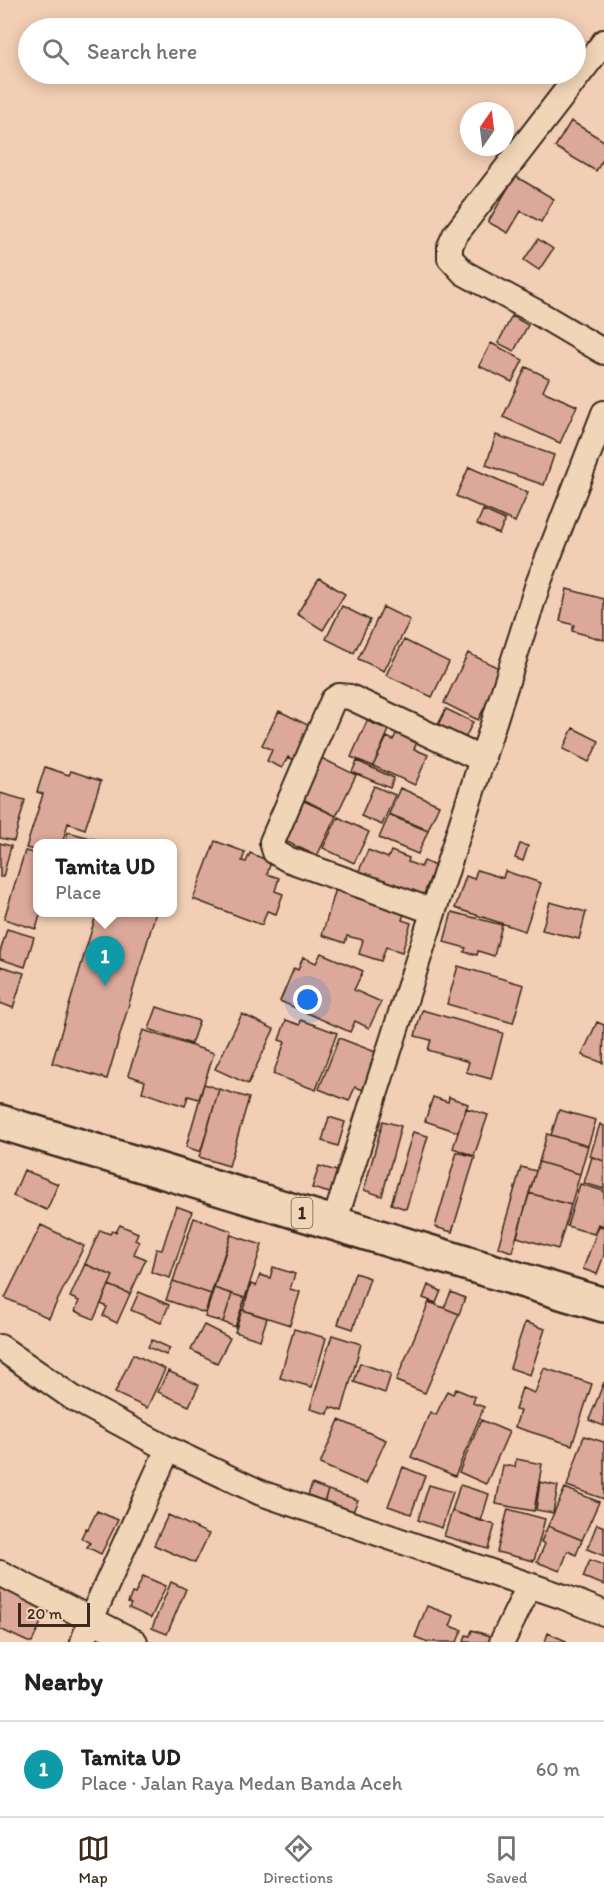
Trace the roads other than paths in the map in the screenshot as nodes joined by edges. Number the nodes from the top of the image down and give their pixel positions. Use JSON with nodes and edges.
{"nodes":[{"id":1,"x":604,"y":42,"type":"edge"},
{"id":2,"x":586,"y":65,"type":"edge"},
{"id":3,"x":571,"y":84,"type":"edge"},
{"id":4,"x":604,"y":352,"type":"edge"},
{"id":5,"x":604,"y":413,"type":"edge"},
{"id":6,"x":483,"y":760,"type":"junction"},
{"id":7,"x":432,"y":911,"type":"junction"},
{"id":8,"x":0,"y":1122,"type":"edge"},
{"id":9,"x":334,"y":1223,"type":"junction"},
{"id":10,"x":604,"y":1305,"type":"edge"},
{"id":11,"x":0,"y":1347,"type":"edge"},
{"id":12,"x":168,"y":1449,"type":"junction"},
{"id":13,"x":0,"y":1573,"type":"edge"},
{"id":14,"x":530,"y":1586,"type":"junction"},
{"id":15,"x":604,"y":1613,"type":"edge"},
{"id":16,"x":91,"y":1619,"type":"junction"},
{"id":17,"x":83,"y":1642,"type":"edge"},
{"id":18,"x":135,"y":1642,"type":"edge"},
{"id":19,"x":502,"y":1642,"type":"edge"}],
"edges":[{"from":1,"to":2,"type":"street"},
{"from":3,"to":4,"type":"street"},
{"from":5,"to":6,"type":"street"},
{"from":6,"to":7,"type":"street"},
{"from":6,"to":7,"type":"street"},
{"from":7,"to":9,"type":"street"},
{"from":8,"to":9,"type":"highway","number":"1"},
{"from":9,"to":10,"type":"highway","number":"1"},
{"from":11,"to":12,"type":"street"},
{"from":12,"to":14,"type":"street"},
{"from":12,"to":16,"type":"street"},
{"from":13,"to":16,"type":"street"},
{"from":14,"to":15,"type":"street"},
{"from":14,"to":19,"type":"street"},
{"from":16,"to":17,"type":"street"},
{"from":16,"to":18,"type":"street"}]}
